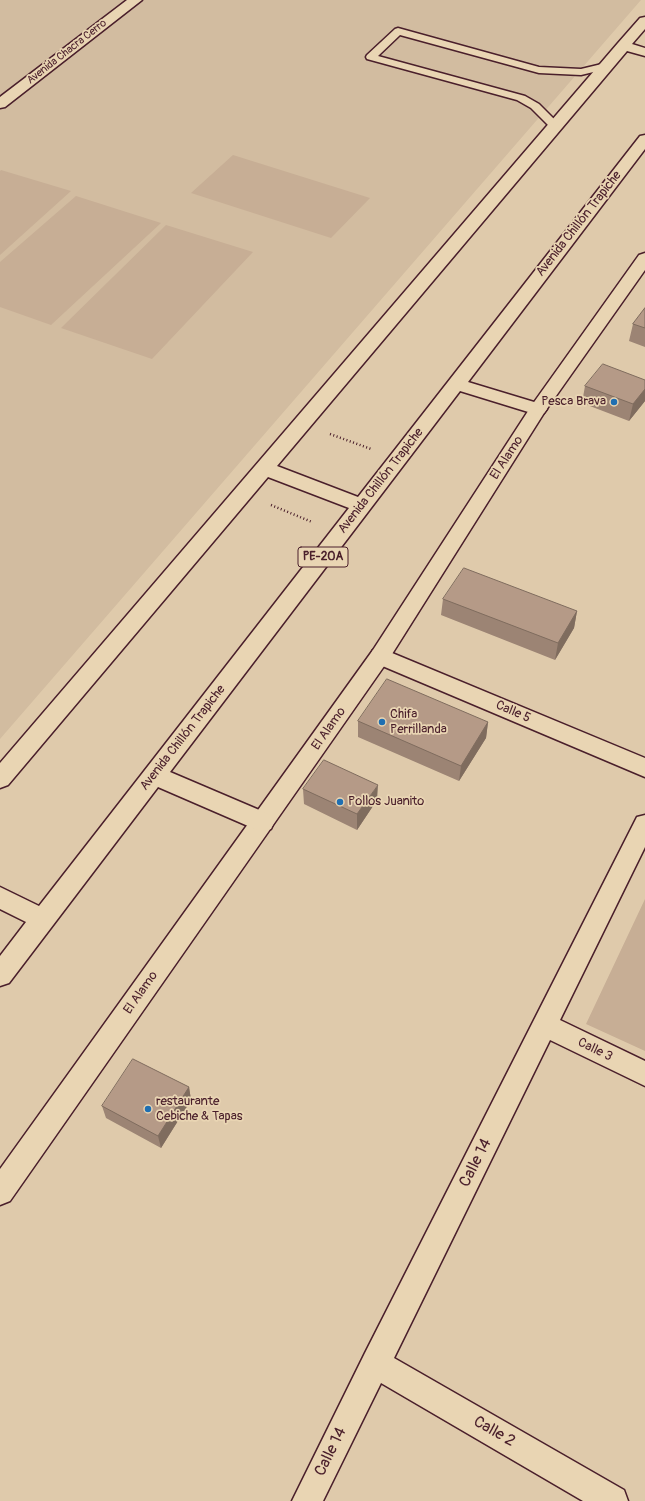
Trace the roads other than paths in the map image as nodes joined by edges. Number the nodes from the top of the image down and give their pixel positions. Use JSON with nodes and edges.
{"nodes":[{"id":1,"x":135,"y":0,"type":"edge"},
{"id":2,"x":645,"y":21,"type":"edge"},
{"id":3,"x":623,"y":46,"type":"junction"},
{"id":4,"x":645,"y":52,"type":"edge"},
{"id":5,"x":606,"y":66,"type":"junction"},
{"id":6,"x":1,"y":101,"type":"edge"},
{"id":7,"x":555,"y":126,"type":"junction"},
{"id":8,"x":645,"y":139,"type":"edge"},
{"id":9,"x":645,"y":258,"type":"edge"},
{"id":10,"x":456,"y":384,"type":"junction"},
{"id":11,"x":538,"y":409,"type":"junction"},
{"id":12,"x":264,"y":468,"type":"junction"},
{"id":13,"x":362,"y":506,"type":"junction"},
{"id":14,"x":380,"y":656,"type":"junction"},
{"id":15,"x":645,"y":768,"type":"edge"},
{"id":16,"x":154,"y":775,"type":"junction"},
{"id":17,"x":0,"y":779,"type":"edge"},
{"id":18,"x":263,"y":822,"type":"junction"},
{"id":19,"x":645,"y":824,"type":"edge"},
{"id":20,"x":0,"y":897,"type":"edge"},
{"id":21,"x":43,"y":919,"type":"junction"},
{"id":22,"x":0,"y":975,"type":"edge"},
{"id":23,"x":545,"y":1025,"type":"junction"},
{"id":24,"x":645,"y":1074,"type":"edge"},
{"id":25,"x":0,"y":1192,"type":"edge"},
{"id":26,"x":375,"y":1363,"type":"junction"},
{"id":27,"x":307,"y":1501,"type":"edge"},
{"id":28,"x":613,"y":1501,"type":"edge"}],
"edges":[{"from":1,"to":6,"type":"main road","name":"Avenida Chacra Cerro"},
{"from":2,"to":3,"type":"main road"},
{"from":3,"to":4,"type":"main road"},
{"from":3,"to":5,"type":"main road"},
{"from":5,"to":7,"type":"main road"},
{"from":5,"to":7,"type":"lane"},
{"from":7,"to":12,"type":"main road"},
{"from":8,"to":10,"type":"main road","name":"Avenida Chillón Trapiche","number":"PE-20A"},
{"from":9,"to":11,"type":"main road","name":"El Alamo"},
{"from":10,"to":11,"type":"main road"},
{"from":10,"to":13,"type":"main road","name":"Avenida Chillón Trapiche","number":"PE-20A"},
{"from":11,"to":14,"type":"main road","name":"El Alamo"},
{"from":12,"to":13,"type":"main road"},
{"from":12,"to":17,"type":"main road"},
{"from":13,"to":16,"type":"main road","name":"Avenida Chillón Trapiche","number":"PE-20A"},
{"from":14,"to":15,"type":"main road","name":"Calle 5"},
{"from":14,"to":18,"type":"main road","name":"El Alamo"},
{"from":16,"to":18,"type":"main road"},
{"from":16,"to":21,"type":"main road","name":"Avenida Chillón Trapiche","number":"PE-20A"},
{"from":18,"to":25,"type":"main road","name":"El Alamo"},
{"from":19,"to":23,"type":"main road","name":"Calle 14"},
{"from":20,"to":21,"type":"main road"},
{"from":21,"to":22,"type":"main road","name":"Avenida Chillón Trapiche","number":"PE-20A"},
{"from":23,"to":24,"type":"main road","name":"Calle 3"},
{"from":23,"to":26,"type":"main road","name":"Calle 14"},
{"from":26,"to":27,"type":"main road","name":"Calle 14"},
{"from":26,"to":28,"type":"main road","name":"Calle 2"}]}
